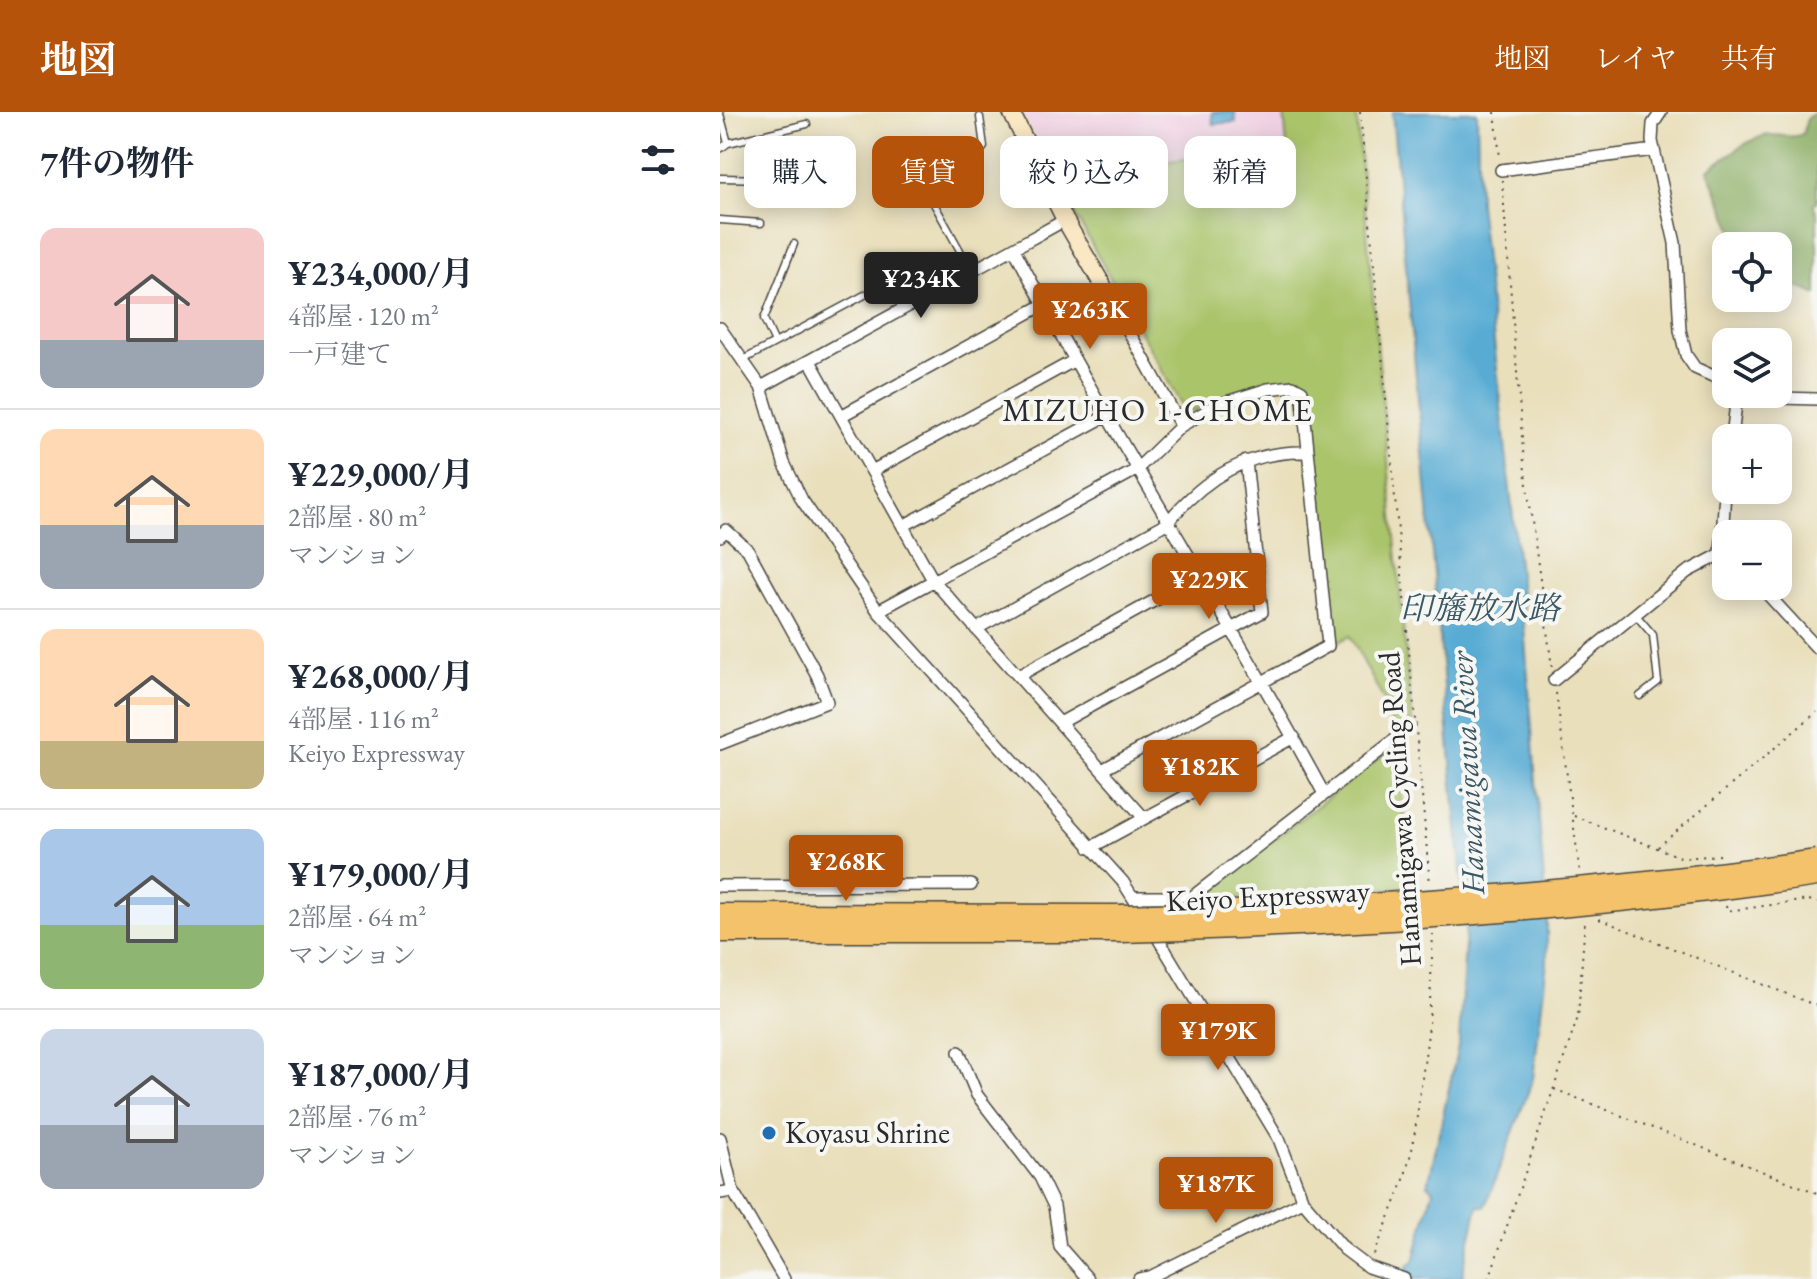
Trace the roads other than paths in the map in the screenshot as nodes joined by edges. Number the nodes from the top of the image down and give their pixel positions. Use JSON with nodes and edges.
{"nodes":[{"id":1,"x":1011,"y":112,"type":"edge"},
{"id":2,"x":1661,"y":112,"type":"edge"},
{"id":3,"x":720,"y":114,"type":"edge"},
{"id":4,"x":980,"y":117,"type":"dead end"},
{"id":5,"x":807,"y":124,"type":"dead end"},
{"id":6,"x":983,"y":136,"type":"edge"},
{"id":7,"x":728,"y":143,"type":"junction"},
{"id":8,"x":720,"y":149,"type":"edge"},
{"id":9,"x":1654,"y":150,"type":"junction"},
{"id":10,"x":1501,"y":170,"type":"road end"},
{"id":11,"x":720,"y":178,"type":"edge"},
{"id":12,"x":744,"y":178,"type":"edge"},
{"id":13,"x":936,"y":208,"type":"edge"},
{"id":14,"x":720,"y":220,"type":"edge"},
{"id":15,"x":1065,"y":220,"type":"junction"},
{"id":16,"x":761,"y":223,"type":"dead end"},
{"id":17,"x":794,"y":244,"type":"dead end"},
{"id":18,"x":1014,"y":249,"type":"junction"},
{"id":19,"x":915,"y":268,"type":"dead end"},
{"id":20,"x":972,"y":272,"type":"junction"},
{"id":21,"x":1043,"y":305,"type":"junction"},
{"id":22,"x":1117,"y":310,"type":"joint"},
{"id":23,"x":720,"y":328,"type":"edge"},
{"id":24,"x":775,"y":343,"type":"junction"},
{"id":25,"x":743,"y":360,"type":"junction"},
{"id":26,"x":1075,"y":360,"type":"junction"},
{"id":27,"x":810,"y":361,"type":"junction"},
{"id":28,"x":1712,"y":376,"type":"edge"},
{"id":29,"x":761,"y":387,"type":"junction"},
{"id":30,"x":1792,"y":398,"type":"edge"},
{"id":31,"x":1817,"y":399,"type":"edge"},
{"id":32,"x":841,"y":416,"type":"junction"},
{"id":33,"x":1106,"y":416,"type":"junction"},
{"id":34,"x":1181,"y":426,"type":"junction"},
{"id":35,"x":1308,"y":452,"type":"junction"},
{"id":36,"x":1246,"y":461,"type":"junction"},
{"id":37,"x":1136,"y":470,"type":"junction"},
{"id":38,"x":872,"y":471,"type":"junction"},
{"id":39,"x":1167,"y":523,"type":"junction"},
{"id":40,"x":903,"y":526,"type":"junction"},
{"id":41,"x":720,"y":536,"type":"edge"},
{"id":42,"x":1712,"y":561,"type":"edge"},
{"id":43,"x":1199,"y":576,"type":"junction"},
{"id":44,"x":933,"y":580,"type":"junction"},
{"id":45,"x":1773,"y":600,"type":"edge"},
{"id":46,"x":878,"y":611,"type":"junction"},
{"id":47,"x":1635,"y":614,"type":"junction"},
{"id":48,"x":976,"y":629,"type":"junction"},
{"id":49,"x":1232,"y":629,"type":"junction"},
{"id":50,"x":1817,"y":648,"type":"edge"},
{"id":51,"x":1018,"y":676,"type":"junction"},
{"id":52,"x":1554,"y":680,"type":"road end"},
{"id":53,"x":1263,"y":683,"type":"junction"},
{"id":54,"x":1640,"y":696,"type":"dead end"},
{"id":55,"x":1060,"y":723,"type":"junction"},
{"id":56,"x":1294,"y":737,"type":"junction"},
{"id":57,"x":1393,"y":741,"type":"road end"},
{"id":58,"x":720,"y":744,"type":"edge"},
{"id":59,"x":1102,"y":770,"type":"junction"},
{"id":60,"x":1324,"y":794,"type":"junction"},
{"id":61,"x":1144,"y":818,"type":"junction"},
{"id":62,"x":1090,"y":848,"type":"junction"},
{"id":63,"x":1817,"y":849,"type":"edge"},
{"id":64,"x":1817,"y":860,"type":"edge"},
{"id":65,"x":1817,"y":876,"type":"edge"},
{"id":66,"x":971,"y":885,"type":"dead end"},
{"id":67,"x":720,"y":886,"type":"edge"},
{"id":68,"x":1817,"y":886,"type":"edge"},
{"id":69,"x":1622,"y":891,"type":"junction"},
{"id":70,"x":1134,"y":897,"type":"junction"},
{"id":71,"x":720,"y":914,"type":"edge"},
{"id":72,"x":1121,"y":923,"type":"junction"},
{"id":73,"x":720,"y":932,"type":"edge"},
{"id":74,"x":959,"y":1052,"type":"dead end"},
{"id":75,"x":720,"y":1138,"type":"edge"},
{"id":76,"x":733,"y":1191,"type":"junction"},
{"id":77,"x":720,"y":1193,"type":"edge"},
{"id":78,"x":1303,"y":1201,"type":"junction"},
{"id":79,"x":1400,"y":1278,"type":"edge"},
{"id":80,"x":784,"y":1279,"type":"edge"},
{"id":81,"x":1088,"y":1279,"type":"edge"},
{"id":82,"x":1139,"y":1279,"type":"edge"}],
"edges":[{"from":1,"to":15,"type":"street"},
{"from":2,"to":9,"type":"street"},
{"from":3,"to":7,"type":"lane"},
{"from":4,"to":6,"type":"lane"},
{"from":5,"to":7,"type":"lane"},
{"from":7,"to":8,"type":"lane"},
{"from":9,"to":10,"type":"street"},
{"from":9,"to":28,"type":"street"},
{"from":11,"to":12,"type":"lane"},
{"from":13,"to":20,"type":"lane"},
{"from":14,"to":16,"type":"lane"},
{"from":15,"to":18,"type":"street"},
{"from":15,"to":22,"type":"street"},
{"from":17,"to":24,"type":"lane"},
{"from":18,"to":20,"type":"street"},
{"from":18,"to":21,"type":"street"},
{"from":19,"to":24,"type":"lane"},
{"from":20,"to":27,"type":"street"},
{"from":21,"to":26,"type":"street"},
{"from":21,"to":32,"type":"street"},
{"from":22,"to":34,"type":"street"},
{"from":23,"to":25,"type":"street"},
{"from":24,"to":25,"type":"lane"},
{"from":25,"to":29,"type":"street"},
{"from":26,"to":33,"type":"street"},
{"from":26,"to":38,"type":"street"},
{"from":27,"to":29,"type":"street"},
{"from":27,"to":32,"type":"street"},
{"from":29,"to":46,"type":"street"},
{"from":30,"to":31,"type":"street"},
{"from":32,"to":38,"type":"street"},
{"from":33,"to":37,"type":"street"},
{"from":33,"to":40,"type":"street"},
{"from":34,"to":35,"type":"street"},
{"from":34,"to":37,"type":"street"},
{"from":35,"to":36,"type":"street"},
{"from":35,"to":53,"type":"street"},
{"from":36,"to":39,"type":"street"},
{"from":36,"to":49,"type":"street"},
{"from":37,"to":39,"type":"street"},
{"from":37,"to":44,"type":"street"},
{"from":38,"to":40,"type":"street"},
{"from":39,"to":43,"type":"street"},
{"from":39,"to":48,"type":"street"},
{"from":40,"to":44,"type":"street"},
{"from":41,"to":58,"type":"street"},
{"from":42,"to":47,"type":"street"},
{"from":43,"to":49,"type":"street"},
{"from":43,"to":51,"type":"street"},
{"from":44,"to":46,"type":"street"},
{"from":44,"to":48,"type":"street"},
{"from":45,"to":50,"type":"street"},
{"from":46,"to":62,"type":"street"},
{"from":47,"to":52,"type":"street"},
{"from":47,"to":54,"type":"lane"},
{"from":48,"to":51,"type":"street"},
{"from":49,"to":53,"type":"street"},
{"from":49,"to":55,"type":"street"},
{"from":51,"to":55,"type":"street"},
{"from":53,"to":56,"type":"street"},
{"from":53,"to":59,"type":"street"},
{"from":55,"to":59,"type":"street"},
{"from":56,"to":60,"type":"street"},
{"from":56,"to":61,"type":"street"},
{"from":57,"to":60,"type":"street"},
{"from":59,"to":61,"type":"street"},
{"from":60,"to":70,"type":"street"},
{"from":61,"to":62,"type":"street"},
{"from":62,"to":70,"type":"street"},
{"from":63,"to":69,"type":"highway","bridge":true},
{"from":64,"to":69,"type":"highway","name":"Keiyo Expressway","bridge":true},
{"from":65,"to":69,"type":"highway","name":"Keiyo Expressway","bridge":true},
{"from":66,"to":67,"type":"street"},
{"from":68,"to":69,"type":"highway","bridge":true},
{"from":69,"to":72,"type":"highway","name":"Keiyo Expressway","bridge":true},
{"from":70,"to":78,"type":"street"},
{"from":71,"to":72,"type":"highway","name":"Keiyo Expressway"},
{"from":72,"to":73,"type":"highway","name":"Keiyo Expressway"},
{"from":74,"to":81,"type":"street"},
{"from":75,"to":76,"type":"street"},
{"from":76,"to":77,"type":"street"},
{"from":76,"to":80,"type":"street"},
{"from":78,"to":79,"type":"street"},
{"from":78,"to":82,"type":"street"}]}
